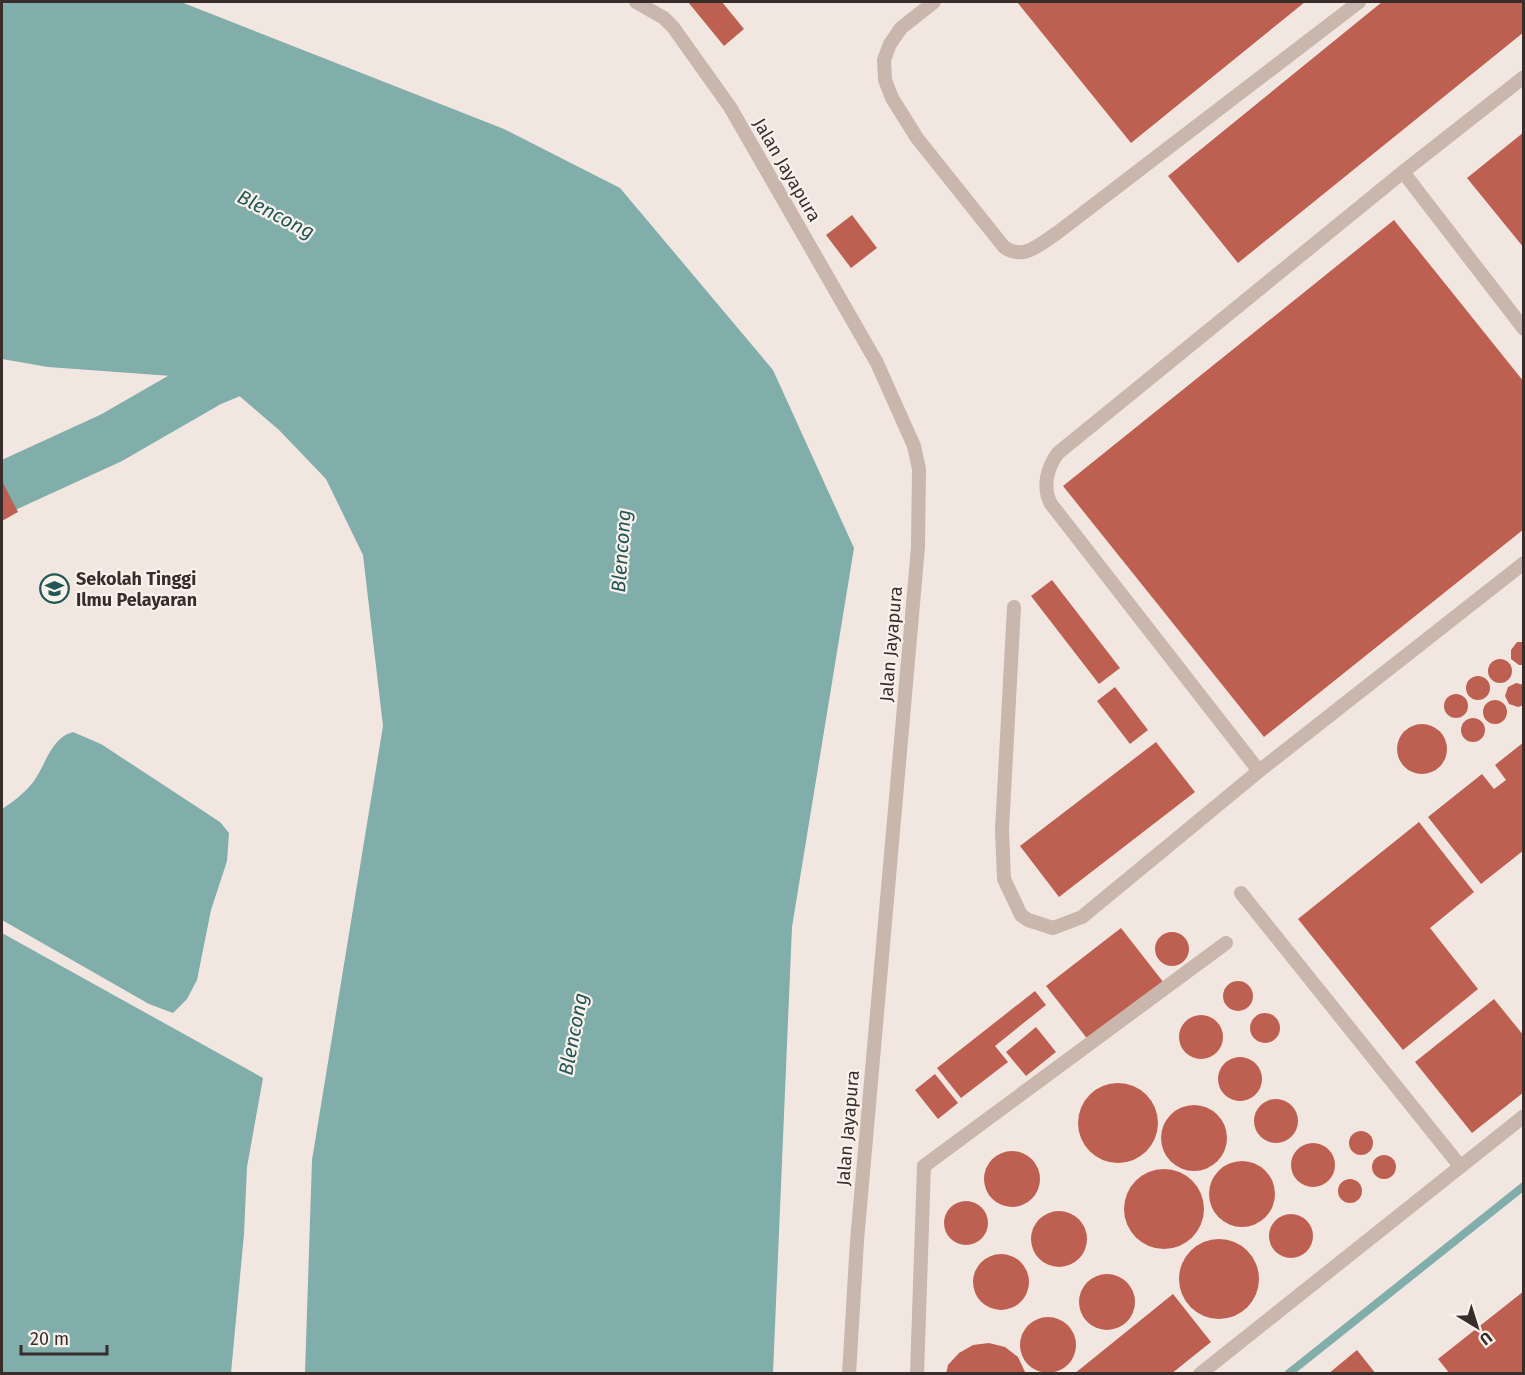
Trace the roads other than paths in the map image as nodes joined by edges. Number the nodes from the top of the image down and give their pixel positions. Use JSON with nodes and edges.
{"nodes":[{"id":1,"x":934,"y":2,"type":"edge"},
{"id":2,"x":1359,"y":2,"type":"edge"},
{"id":3,"x":644,"y":3,"type":"edge"},
{"id":4,"x":1524,"y":77,"type":"edge"},
{"id":5,"x":1403,"y":172,"type":"junction"},
{"id":6,"x":1524,"y":328,"type":"edge"},
{"id":7,"x":1524,"y":563,"type":"edge"},
{"id":8,"x":1014,"y":607,"type":"dead end"},
{"id":9,"x":1259,"y":771,"type":"junction"},
{"id":10,"x":1241,"y":893,"type":"dead end"},
{"id":11,"x":1226,"y":943,"type":"dead end"},
{"id":12,"x":1524,"y":1116,"type":"edge"},
{"id":13,"x":1460,"y":1166,"type":"junction"},
{"id":14,"x":849,"y":1374,"type":"edge"},
{"id":15,"x":917,"y":1374,"type":"edge"},
{"id":16,"x":1200,"y":1374,"type":"edge"}],
"edges":[{"from":1,"to":2,"type":"lane"},
{"from":3,"to":14,"type":"lane","name":"Jalan Jayapura"},
{"from":4,"to":5,"type":"lane"},
{"from":5,"to":6,"type":"lane"},
{"from":5,"to":9,"type":"lane"},
{"from":7,"to":9,"type":"lane"},
{"from":8,"to":9,"type":"lane"},
{"from":10,"to":13,"type":"lane"},
{"from":11,"to":15,"type":"lane"},
{"from":12,"to":13,"type":"lane"},
{"from":13,"to":16,"type":"lane"}]}
